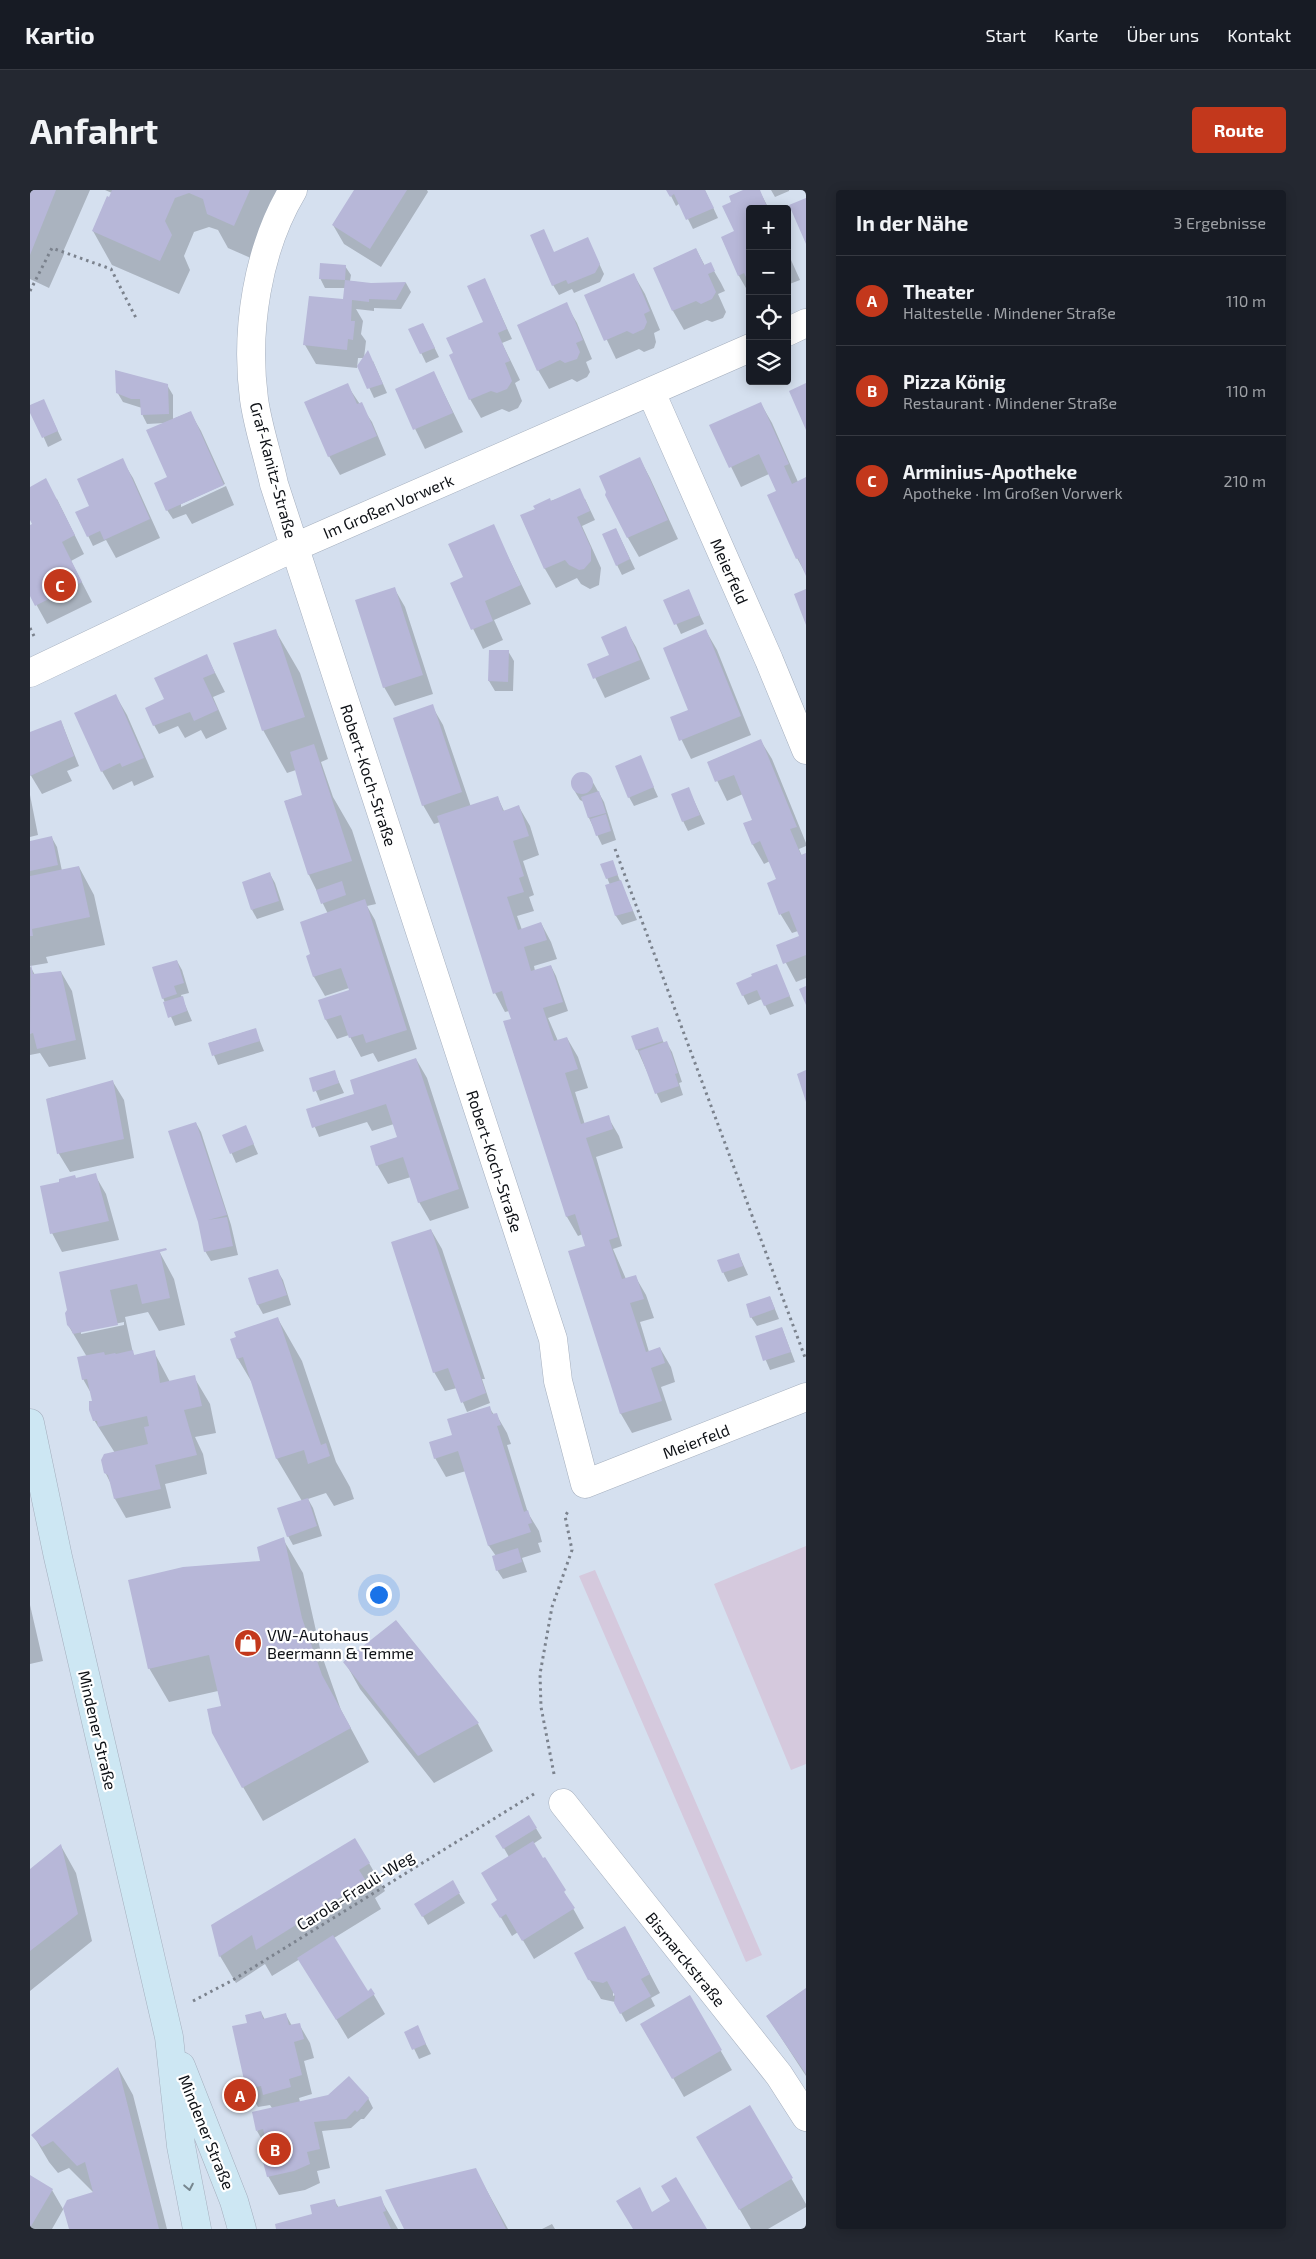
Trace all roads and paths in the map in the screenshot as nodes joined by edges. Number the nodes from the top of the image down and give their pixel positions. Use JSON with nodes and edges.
{"nodes":[{"id":1,"x":293,"y":190,"type":"edge"},
{"id":2,"x":30,"y":291,"type":"edge"},
{"id":3,"x":136,"y":318,"type":"dead end"},
{"id":4,"x":806,"y":323,"type":"edge"},
{"id":5,"x":791,"y":330,"type":"edge"},
{"id":6,"x":746,"y":350,"type":"edge"},
{"id":7,"x":651,"y":392,"type":"junction"},
{"id":8,"x":295,"y":547,"type":"junction"},
{"id":9,"x":30,"y":673,"type":"edge"},
{"id":10,"x":806,"y":750,"type":"edge"},
{"id":11,"x":615,"y":849,"type":"dead end"},
{"id":12,"x":806,"y":1360,"type":"edge"},
{"id":13,"x":806,"y":1397,"type":"edge"},
{"id":14,"x":30,"y":1423,"type":"edge"},
{"id":15,"x":585,"y":1484,"type":"junction"},
{"id":16,"x":538,"y":1791,"type":"dead end"},
{"id":17,"x":559,"y":1792,"type":"joint"},
{"id":18,"x":166,"y":2026,"type":"junction"},
{"id":19,"x":806,"y":2118,"type":"edge"},
{"id":20,"x":197,"y":2229,"type":"edge"},
{"id":21,"x":242,"y":2229,"type":"edge"}],
"edges":[{"from":1,"to":8,"type":"street","name":"Graf-Kanitz-Straße"},
{"from":2,"to":3,"type":"path"},
{"from":4,"to":5,"type":"street"},
{"from":6,"to":7,"type":"street","name":"Im Großen Vorwerk"},
{"from":7,"to":8,"type":"street","name":"Im Großen Vorwerk"},
{"from":7,"to":10,"type":"street","name":"Meierfeld"},
{"from":8,"to":9,"type":"street","name":"Im Großen Vorwerk"},
{"from":8,"to":15,"type":"street","name":"Robert-Koch-Straße"},
{"from":11,"to":12,"type":"path"},
{"from":13,"to":15,"type":"street","name":"Meierfeld"},
{"from":14,"to":18,"type":"street","name":"Mindener Straße"},
{"from":15,"to":17,"type":"path"},
{"from":16,"to":18,"type":"path","name":"Carola-Frauli-Weg"},
{"from":17,"to":19,"type":"street","name":"Bismarckstraße"},
{"from":18,"to":20,"type":"street","name":"Mindener Straße","one_way":true},
{"from":18,"to":21,"type":"street","name":"Mindener Straße"}]}
